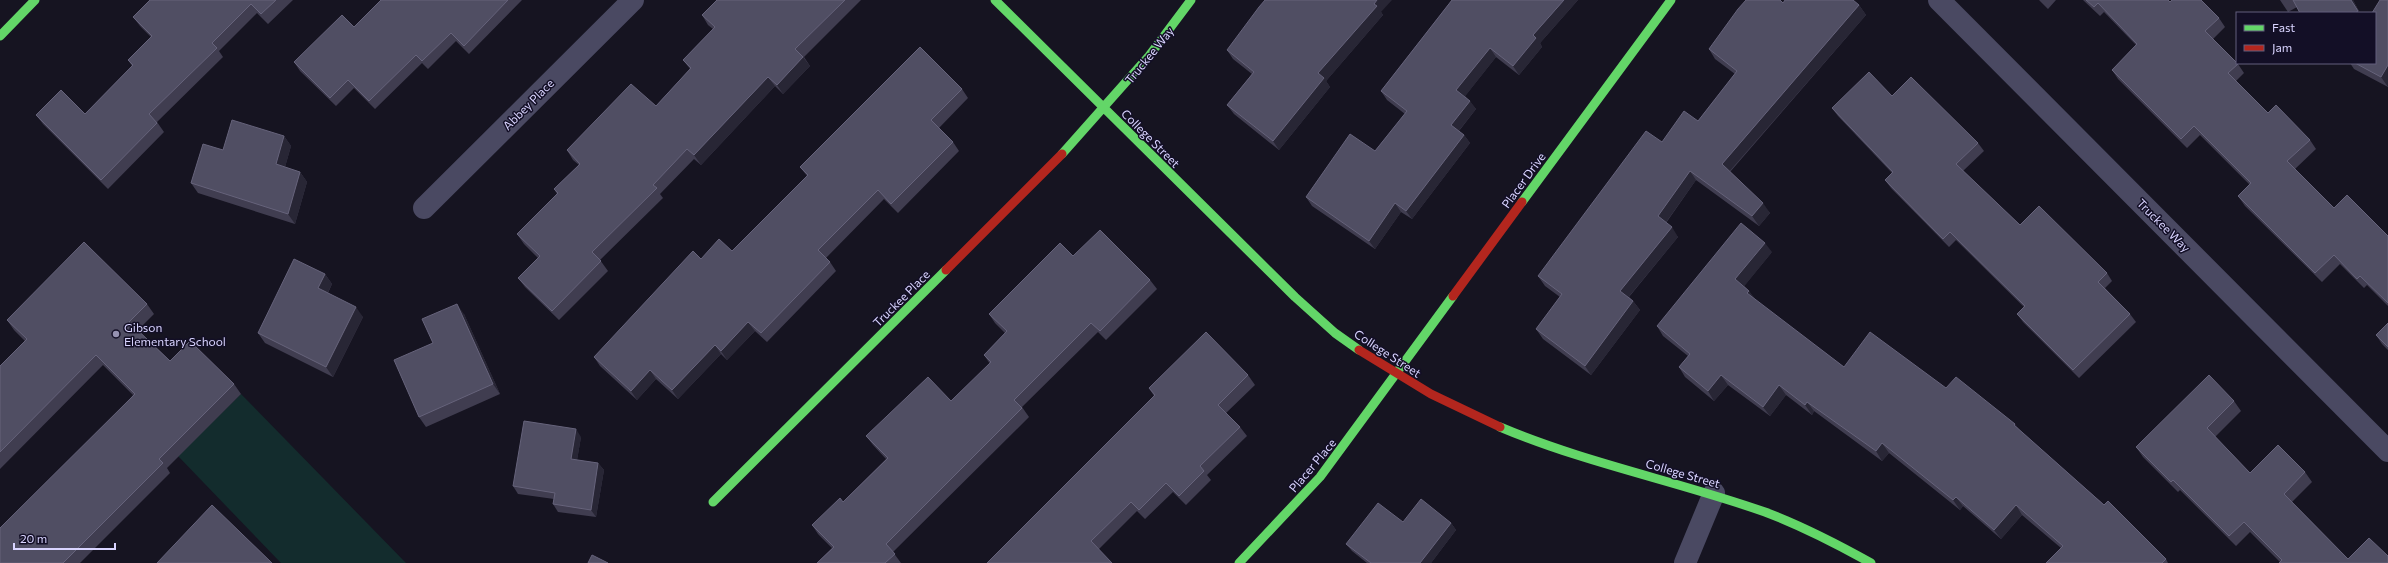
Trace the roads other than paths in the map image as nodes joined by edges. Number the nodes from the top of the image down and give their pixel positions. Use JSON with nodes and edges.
{"nodes":[{"id":1,"x":35,"y":0,"type":"edge"},
{"id":2,"x":633,"y":0,"type":"edge"},
{"id":3,"x":995,"y":0,"type":"edge"},
{"id":4,"x":1191,"y":0,"type":"edge"},
{"id":5,"x":1671,"y":0,"type":"edge"},
{"id":6,"x":1939,"y":0,"type":"edge"},
{"id":7,"x":0,"y":36,"type":"edge"},
{"id":8,"x":1104,"y":108,"type":"junction"},
{"id":9,"x":424,"y":208,"type":"dead end"},
{"id":10,"x":1395,"y":374,"type":"junction"},
{"id":11,"x":2388,"y":451,"type":"edge"},
{"id":12,"x":1714,"y":494,"type":"junction"},
{"id":13,"x":714,"y":502,"type":"dead end"},
{"id":14,"x":1239,"y":563,"type":"edge"},
{"id":15,"x":1684,"y":563,"type":"edge"},
{"id":16,"x":1871,"y":563,"type":"edge"}],
"edges":[{"from":1,"to":7,"type":"street"},
{"from":2,"to":9,"type":"street","name":"Abbey Place"},
{"from":3,"to":8,"type":"street","name":"College Street"},
{"from":4,"to":8,"type":"street","name":"Truckee Way"},
{"from":5,"to":10,"type":"street","name":"Placer Drive"},
{"from":6,"to":11,"type":"street","name":"Truckee Way"},
{"from":8,"to":10,"type":"street","name":"College Street"},
{"from":8,"to":13,"type":"street","name":"Truckee Place"},
{"from":10,"to":12,"type":"street","name":"College Street"},
{"from":10,"to":14,"type":"street","name":"Placer Place"},
{"from":12,"to":15,"type":"street"},
{"from":12,"to":16,"type":"street","name":"College Street"}]}
